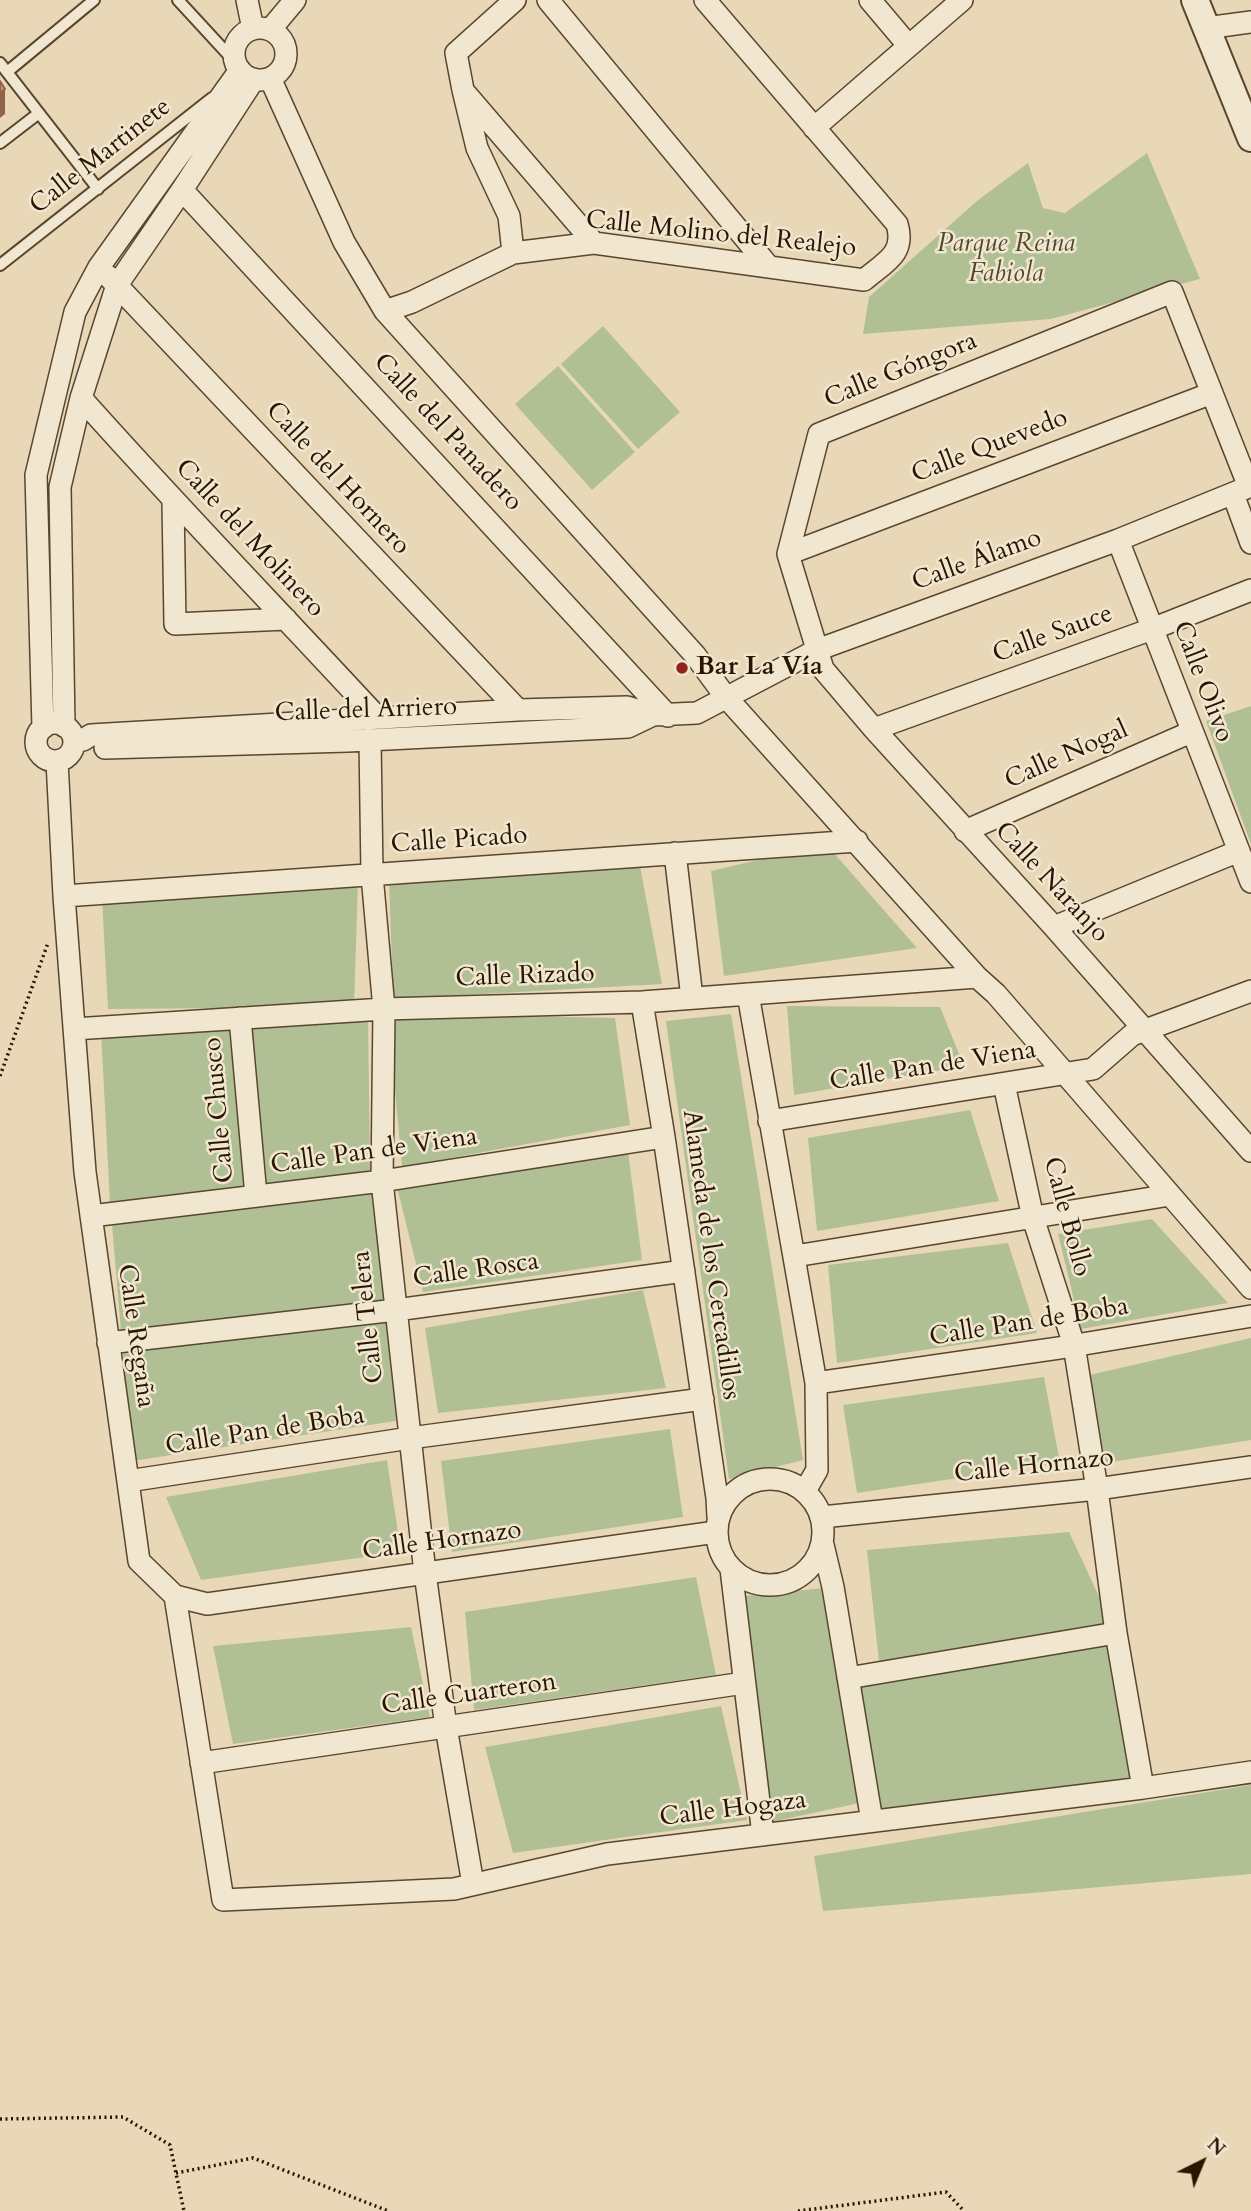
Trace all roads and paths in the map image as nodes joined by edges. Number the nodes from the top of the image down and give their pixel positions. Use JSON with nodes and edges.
{"nodes":[{"id":1,"x":94,"y":0,"type":"edge"},
{"id":2,"x":178,"y":0,"type":"edge"},
{"id":3,"x":247,"y":0,"type":"edge"},
{"id":4,"x":295,"y":0,"type":"edge"},
{"id":5,"x":515,"y":0,"type":"edge"},
{"id":6,"x":548,"y":0,"type":"edge"},
{"id":7,"x":705,"y":0,"type":"edge"},
{"id":8,"x":870,"y":0,"type":"edge"},
{"id":9,"x":962,"y":0,"type":"edge"},
{"id":10,"x":1195,"y":0,"type":"edge"},
{"id":11,"x":1251,"y":22,"type":"edge"},
{"id":12,"x":1206,"y":28,"type":"junction"},
{"id":13,"x":262,"y":30,"type":"junction"},
{"id":14,"x":908,"y":45,"type":"junction"},
{"id":15,"x":0,"y":63,"type":"edge"},
{"id":16,"x":8,"y":72,"type":"junction"},
{"id":17,"x":246,"y":75,"type":"junction"},
{"id":18,"x":463,"y":90,"type":"junction"},
{"id":19,"x":39,"y":113,"type":"junction"},
{"id":20,"x":814,"y":128,"type":"junction"},
{"id":21,"x":1251,"y":138,"type":"edge"},
{"id":22,"x":0,"y":143,"type":"edge"},
{"id":23,"x":98,"y":189,"type":"junction"},
{"id":24,"x":182,"y":190,"type":"junction"},
{"id":25,"x":594,"y":243,"type":"junction"},
{"id":26,"x":513,"y":253,"type":"junction"},
{"id":27,"x":0,"y":265,"type":"edge"},
{"id":28,"x":99,"y":267,"type":"junction"},
{"id":29,"x":769,"y":267,"type":"junction"},
{"id":30,"x":117,"y":285,"type":"junction"},
{"id":31,"x":385,"y":312,"type":"junction"},
{"id":32,"x":1212,"y":393,"type":"junction"},
{"id":33,"x":81,"y":398,"type":"junction"},
{"id":34,"x":1244,"y":489,"type":"edge"},
{"id":35,"x":173,"y":502,"type":"junction"},
{"id":36,"x":1118,"y":540,"type":"junction"},
{"id":37,"x":1251,"y":543,"type":"edge"},
{"id":38,"x":788,"y":554,"type":"junction"},
{"id":39,"x":1251,"y":590,"type":"edge"},
{"id":40,"x":286,"y":619,"type":"junction"},
{"id":41,"x":1152,"y":629,"type":"junction"},
{"id":42,"x":817,"y":650,"type":"junction"},
{"id":43,"x":725,"y":696,"type":"junction"},
{"id":44,"x":518,"y":710,"type":"junction"},
{"id":45,"x":661,"y":715,"type":"junction"},
{"id":46,"x":378,"y":718,"type":"junction"},
{"id":47,"x":874,"y":729,"type":"junction"},
{"id":48,"x":1191,"y":732,"type":"junction"},
{"id":49,"x":66,"y":734,"type":"junction"},
{"id":50,"x":370,"y":739,"type":"junction"},
{"id":51,"x":57,"y":761,"type":"junction"},
{"id":52,"x":965,"y":831,"type":"junction"},
{"id":53,"x":857,"y":841,"type":"junction"},
{"id":54,"x":1239,"y":851,"type":"junction"},
{"id":55,"x":676,"y":853,"type":"junction"},
{"id":56,"x":372,"y":875,"type":"junction"},
{"id":57,"x":1251,"y":882,"type":"edge"},
{"id":58,"x":64,"y":896,"type":"junction"},
{"id":59,"x":1054,"y":927,"type":"junction"},
{"id":60,"x":51,"y":935,"type":"dead end"},
{"id":61,"x":977,"y":977,"type":"junction"},
{"id":62,"x":1251,"y":991,"type":"edge"},
{"id":63,"x":748,"y":994,"type":"junction"},
{"id":64,"x":692,"y":998,"type":"junction"},
{"id":65,"x":642,"y":1002,"type":"junction"},
{"id":66,"x":384,"y":1009,"type":"junction"},
{"id":67,"x":240,"y":1018,"type":"junction"},
{"id":68,"x":74,"y":1029,"type":"junction"},
{"id":69,"x":1146,"y":1031,"type":"junction"},
{"id":70,"x":1064,"y":1074,"type":"junction"},
{"id":71,"x":0,"y":1076,"type":"edge"},
{"id":72,"x":1004,"y":1084,"type":"junction"},
{"id":73,"x":769,"y":1121,"type":"junction"},
{"id":74,"x":664,"y":1138,"type":"junction"},
{"id":75,"x":1251,"y":1151,"type":"edge"},
{"id":76,"x":382,"y":1181,"type":"junction"},
{"id":77,"x":1170,"y":1195,"type":"junction"},
{"id":78,"x":256,"y":1196,"type":"junction"},
{"id":79,"x":90,"y":1216,"type":"junction"},
{"id":80,"x":1033,"y":1218,"type":"junction"},
{"id":81,"x":795,"y":1256,"type":"junction"},
{"id":82,"x":684,"y":1271,"type":"junction"},
{"id":83,"x":1251,"y":1288,"type":"edge"},
{"id":84,"x":396,"y":1310,"type":"junction"},
{"id":85,"x":1251,"y":1316,"type":"edge"},
{"id":86,"x":108,"y":1343,"type":"junction"},
{"id":87,"x":1074,"y":1345,"type":"junction"},
{"id":88,"x":816,"y":1383,"type":"junction"},
{"id":89,"x":703,"y":1399,"type":"junction"},
{"id":90,"x":410,"y":1438,"type":"junction"},
{"id":91,"x":1251,"y":1467,"type":"edge"},
{"id":92,"x":128,"y":1481,"type":"junction"},
{"id":93,"x":1097,"y":1489,"type":"junction"},
{"id":94,"x":805,"y":1491,"type":"junction"},
{"id":95,"x":822,"y":1517,"type":"junction"},
{"id":96,"x":717,"y":1524,"type":"junction"},
{"id":97,"x":823,"y":1545,"type":"junction"},
{"id":98,"x":731,"y":1569,"type":"junction"},
{"id":99,"x":425,"y":1573,"type":"junction"},
{"id":100,"x":175,"y":1596,"type":"junction"},
{"id":101,"x":1116,"y":1633,"type":"junction"},
{"id":102,"x":848,"y":1678,"type":"junction"},
{"id":103,"x":744,"y":1684,"type":"junction"},
{"id":104,"x":446,"y":1727,"type":"junction"},
{"id":105,"x":201,"y":1763,"type":"junction"},
{"id":106,"x":1251,"y":1772,"type":"edge"},
{"id":107,"x":1143,"y":1788,"type":"junction"},
{"id":108,"x":872,"y":1821,"type":"junction"},
{"id":109,"x":763,"y":1835,"type":"junction"},
{"id":110,"x":473,"y":1884,"type":"junction"},
{"id":111,"x":0,"y":2119,"type":"edge"},
{"id":112,"x":176,"y":2174,"type":"junction"},
{"id":113,"x":184,"y":2211,"type":"edge"},
{"id":114,"x":388,"y":2211,"type":"edge"},
{"id":115,"x":798,"y":2211,"type":"edge"},
{"id":116,"x":964,"y":2211,"type":"edge"}],
"edges":[{"from":1,"to":16,"type":"lane"},
{"from":2,"to":17,"type":"lane"},
{"from":3,"to":13,"type":"street"},
{"from":4,"to":13,"type":"street"},
{"from":5,"to":18,"type":"street"},
{"from":6,"to":29,"type":"street"},
{"from":7,"to":20,"type":"street"},
{"from":8,"to":14,"type":"street"},
{"from":9,"to":14,"type":"street"},
{"from":10,"to":12,"type":"street"},
{"from":11,"to":12,"type":"street"},
{"from":12,"to":21,"type":"street"},
{"from":13,"to":17,"type":"street"},
{"from":13,"to":17,"type":"street"},
{"from":14,"to":20,"type":"street"},
{"from":15,"to":16,"type":"lane"},
{"from":16,"to":19,"type":"lane"},
{"from":17,"to":23,"type":"lane","name":"Calle Martinete"},
{"from":17,"to":24,"type":"street"},
{"from":17,"to":28,"type":"street"},
{"from":17,"to":31,"type":"street"},
{"from":18,"to":25,"type":"street"},
{"from":18,"to":26,"type":"street"},
{"from":19,"to":22,"type":"lane"},
{"from":19,"to":23,"type":"lane"},
{"from":20,"to":29,"type":"street","name":"Calle Molino del Realejo"},
{"from":23,"to":27,"type":"lane","name":"Calle Martinete"},
{"from":24,"to":30,"type":"street"},
{"from":24,"to":45,"type":"street","name":"Calle del Panadero"},
{"from":25,"to":26,"type":"street","name":"Calle Molino del Realejo"},
{"from":25,"to":29,"type":"street","name":"Calle Molino del Realejo"},
{"from":26,"to":31,"type":"street","name":"Calle Molino del Realejo"},
{"from":28,"to":30,"type":"street","name":"Calle del Hornero"},
{"from":28,"to":49,"type":"street"},
{"from":30,"to":33,"type":"street"},
{"from":30,"to":44,"type":"street","name":"Calle del Hornero"},
{"from":31,"to":43,"type":"street"},
{"from":32,"to":34,"type":"street"},
{"from":32,"to":38,"type":"street","name":"Calle Quevedo"},
{"from":32,"to":38,"type":"street","name":"Calle Góngora"},
{"from":33,"to":35,"type":"street","name":"Calle del Molinero"},
{"from":33,"to":49,"type":"street"},
{"from":34,"to":36,"type":"street","name":"Calle Álamo"},
{"from":34,"to":37,"type":"street"},
{"from":35,"to":40,"type":"street","name":"Calle del Molinero"},
{"from":35,"to":40,"type":"street"},
{"from":36,"to":41,"type":"street","name":"Calle Olivo"},
{"from":36,"to":42,"type":"street","name":"Calle Álamo"},
{"from":38,"to":42,"type":"street"},
{"from":39,"to":41,"type":"street","name":"Calle Sauce"},
{"from":40,"to":46,"type":"street","name":"Calle del Molinero"},
{"from":41,"to":47,"type":"street","name":"Calle Sauce"},
{"from":41,"to":48,"type":"street","name":"Calle Olivo"},
{"from":42,"to":43,"type":"street","name":"Calle Álamo"},
{"from":42,"to":47,"type":"street","name":"Calle Naranjo"},
{"from":43,"to":45,"type":"street","name":"Calle del Arriero"},
{"from":43,"to":53,"type":"street"},
{"from":44,"to":45,"type":"street","name":"Calle del Arriero"},
{"from":44,"to":46,"type":"street","name":"Calle del Arriero"},
{"from":45,"to":50,"type":"street","name":"Calle del Arriero"},
{"from":46,"to":49,"type":"street","name":"Calle del Arriero"},
{"from":47,"to":52,"type":"street","name":"Calle Naranjo"},
{"from":48,"to":52,"type":"street","name":"Calle Nogal"},
{"from":48,"to":54,"type":"street","name":"Calle Olivo"},
{"from":49,"to":50,"type":"street","name":"Calle del Arriero"},
{"from":49,"to":51,"type":"street"},
{"from":49,"to":51,"type":"street"},
{"from":50,"to":56,"type":"street","name":"Calle Telera"},
{"from":51,"to":58,"type":"street","name":"Calle Regaña"},
{"from":52,"to":59,"type":"street","name":"Calle Naranjo"},
{"from":53,"to":55,"type":"street","name":"Calle Picado"},
{"from":53,"to":61,"type":"street"},
{"from":54,"to":57,"type":"street","name":"Calle Olivo"},
{"from":54,"to":59,"type":"street"},
{"from":55,"to":56,"type":"street","name":"Calle Picado"},
{"from":55,"to":64,"type":"street"},
{"from":56,"to":58,"type":"street","name":"Calle Picado"},
{"from":56,"to":66,"type":"street","name":"Calle Telera"},
{"from":58,"to":68,"type":"street","name":"Calle Regaña"},
{"from":59,"to":69,"type":"street","name":"Calle Naranjo"},
{"from":60,"to":71,"type":"path"},
{"from":61,"to":63,"type":"street","name":"Calle Rizado"},
{"from":61,"to":70,"type":"street"},
{"from":62,"to":69,"type":"street","name":"Calle Pan de Viena"},
{"from":63,"to":64,"type":"street","name":"Calle Rizado"},
{"from":63,"to":73,"type":"street"},
{"from":64,"to":65,"type":"street","name":"Calle Rizado"},
{"from":65,"to":66,"type":"street","name":"Calle Rizado"},
{"from":65,"to":74,"type":"street","name":"Alameda de los Cercadillos"},
{"from":66,"to":67,"type":"street","name":"Calle Rizado"},
{"from":66,"to":76,"type":"street","name":"Calle Telera"},
{"from":67,"to":68,"type":"street","name":"Calle Rizado"},
{"from":67,"to":78,"type":"street","name":"Calle Chusco"},
{"from":68,"to":79,"type":"street","name":"Calle Regaña"},
{"from":69,"to":70,"type":"street","name":"Calle Pan de Viena"},
{"from":69,"to":75,"type":"street","name":"Calle Naranjo"},
{"from":70,"to":72,"type":"street","name":"Calle Pan de Viena"},
{"from":70,"to":77,"type":"street"},
{"from":72,"to":73,"type":"street","name":"Calle Pan de Viena"},
{"from":72,"to":80,"type":"street","name":"Calle Bollo"},
{"from":73,"to":81,"type":"street"},
{"from":74,"to":76,"type":"street","name":"Calle Pan de Viena"},
{"from":74,"to":82,"type":"street","name":"Alameda de los Cercadillos"},
{"from":76,"to":78,"type":"street","name":"Calle Pan de Viena"},
{"from":76,"to":84,"type":"street","name":"Calle Telera"},
{"from":77,"to":80,"type":"street"},
{"from":77,"to":83,"type":"street"},
{"from":78,"to":79,"type":"street","name":"Calle Pan de Viena"},
{"from":79,"to":86,"type":"street","name":"Calle Regaña"},
{"from":80,"to":81,"type":"street"},
{"from":80,"to":87,"type":"street","name":"Calle Bollo"},
{"from":81,"to":88,"type":"street"},
{"from":82,"to":84,"type":"street","name":"Calle Rosca"},
{"from":82,"to":89,"type":"street","name":"Alameda de los Cercadillos"},
{"from":84,"to":86,"type":"street","name":"Calle Rosca"},
{"from":84,"to":90,"type":"street","name":"Calle Telera"},
{"from":85,"to":87,"type":"street","name":"Calle Pan de Boba"},
{"from":86,"to":92,"type":"street","name":"Calle Regaña"},
{"from":87,"to":88,"type":"street","name":"Calle Pan de Boba"},
{"from":87,"to":93,"type":"street","name":"Calle Bollo"},
{"from":88,"to":94,"type":"street"},
{"from":89,"to":90,"type":"street","name":"Calle Pan de Boba"},
{"from":89,"to":96,"type":"street","name":"Alameda de los Cercadillos"},
{"from":90,"to":92,"type":"street","name":"Calle Pan de Boba"},
{"from":90,"to":99,"type":"street","name":"Calle Telera"},
{"from":91,"to":93,"type":"street","name":"Calle Hornazo"},
{"from":92,"to":100,"type":"street","name":"Calle Regaña"},
{"from":93,"to":95,"type":"street","name":"Calle Hornazo"},
{"from":93,"to":101,"type":"street","name":"Calle Bollo"},
{"from":94,"to":95,"type":"street"},
{"from":94,"to":96,"type":"street"},
{"from":95,"to":97,"type":"street"},
{"from":96,"to":98,"type":"street"},
{"from":96,"to":99,"type":"street","name":"Calle Hornazo"},
{"from":97,"to":98,"type":"street"},
{"from":97,"to":102,"type":"street"},
{"from":98,"to":103,"type":"street"},
{"from":99,"to":100,"type":"street","name":"Calle Hornazo"},
{"from":99,"to":104,"type":"street","name":"Calle Telera"},
{"from":100,"to":105,"type":"street"},
{"from":101,"to":102,"type":"street"},
{"from":101,"to":107,"type":"street","name":"Calle Bollo"},
{"from":102,"to":108,"type":"street"},
{"from":103,"to":104,"type":"street","name":"Calle Cuarteron"},
{"from":103,"to":109,"type":"street"},
{"from":104,"to":105,"type":"street","name":"Calle Cuarteron"},
{"from":104,"to":110,"type":"street","name":"Calle Telera"},
{"from":105,"to":110,"type":"street","name":"Calle Hogaza"},
{"from":106,"to":107,"type":"street","name":"Calle Hogaza"},
{"from":107,"to":108,"type":"street","name":"Calle Hogaza"},
{"from":108,"to":109,"type":"street","name":"Calle Hogaza"},
{"from":109,"to":110,"type":"street","name":"Calle Hogaza"},
{"from":111,"to":112,"type":"path"},
{"from":112,"to":113,"type":"path"},
{"from":112,"to":114,"type":"path"},
{"from":115,"to":116,"type":"path"}]}
